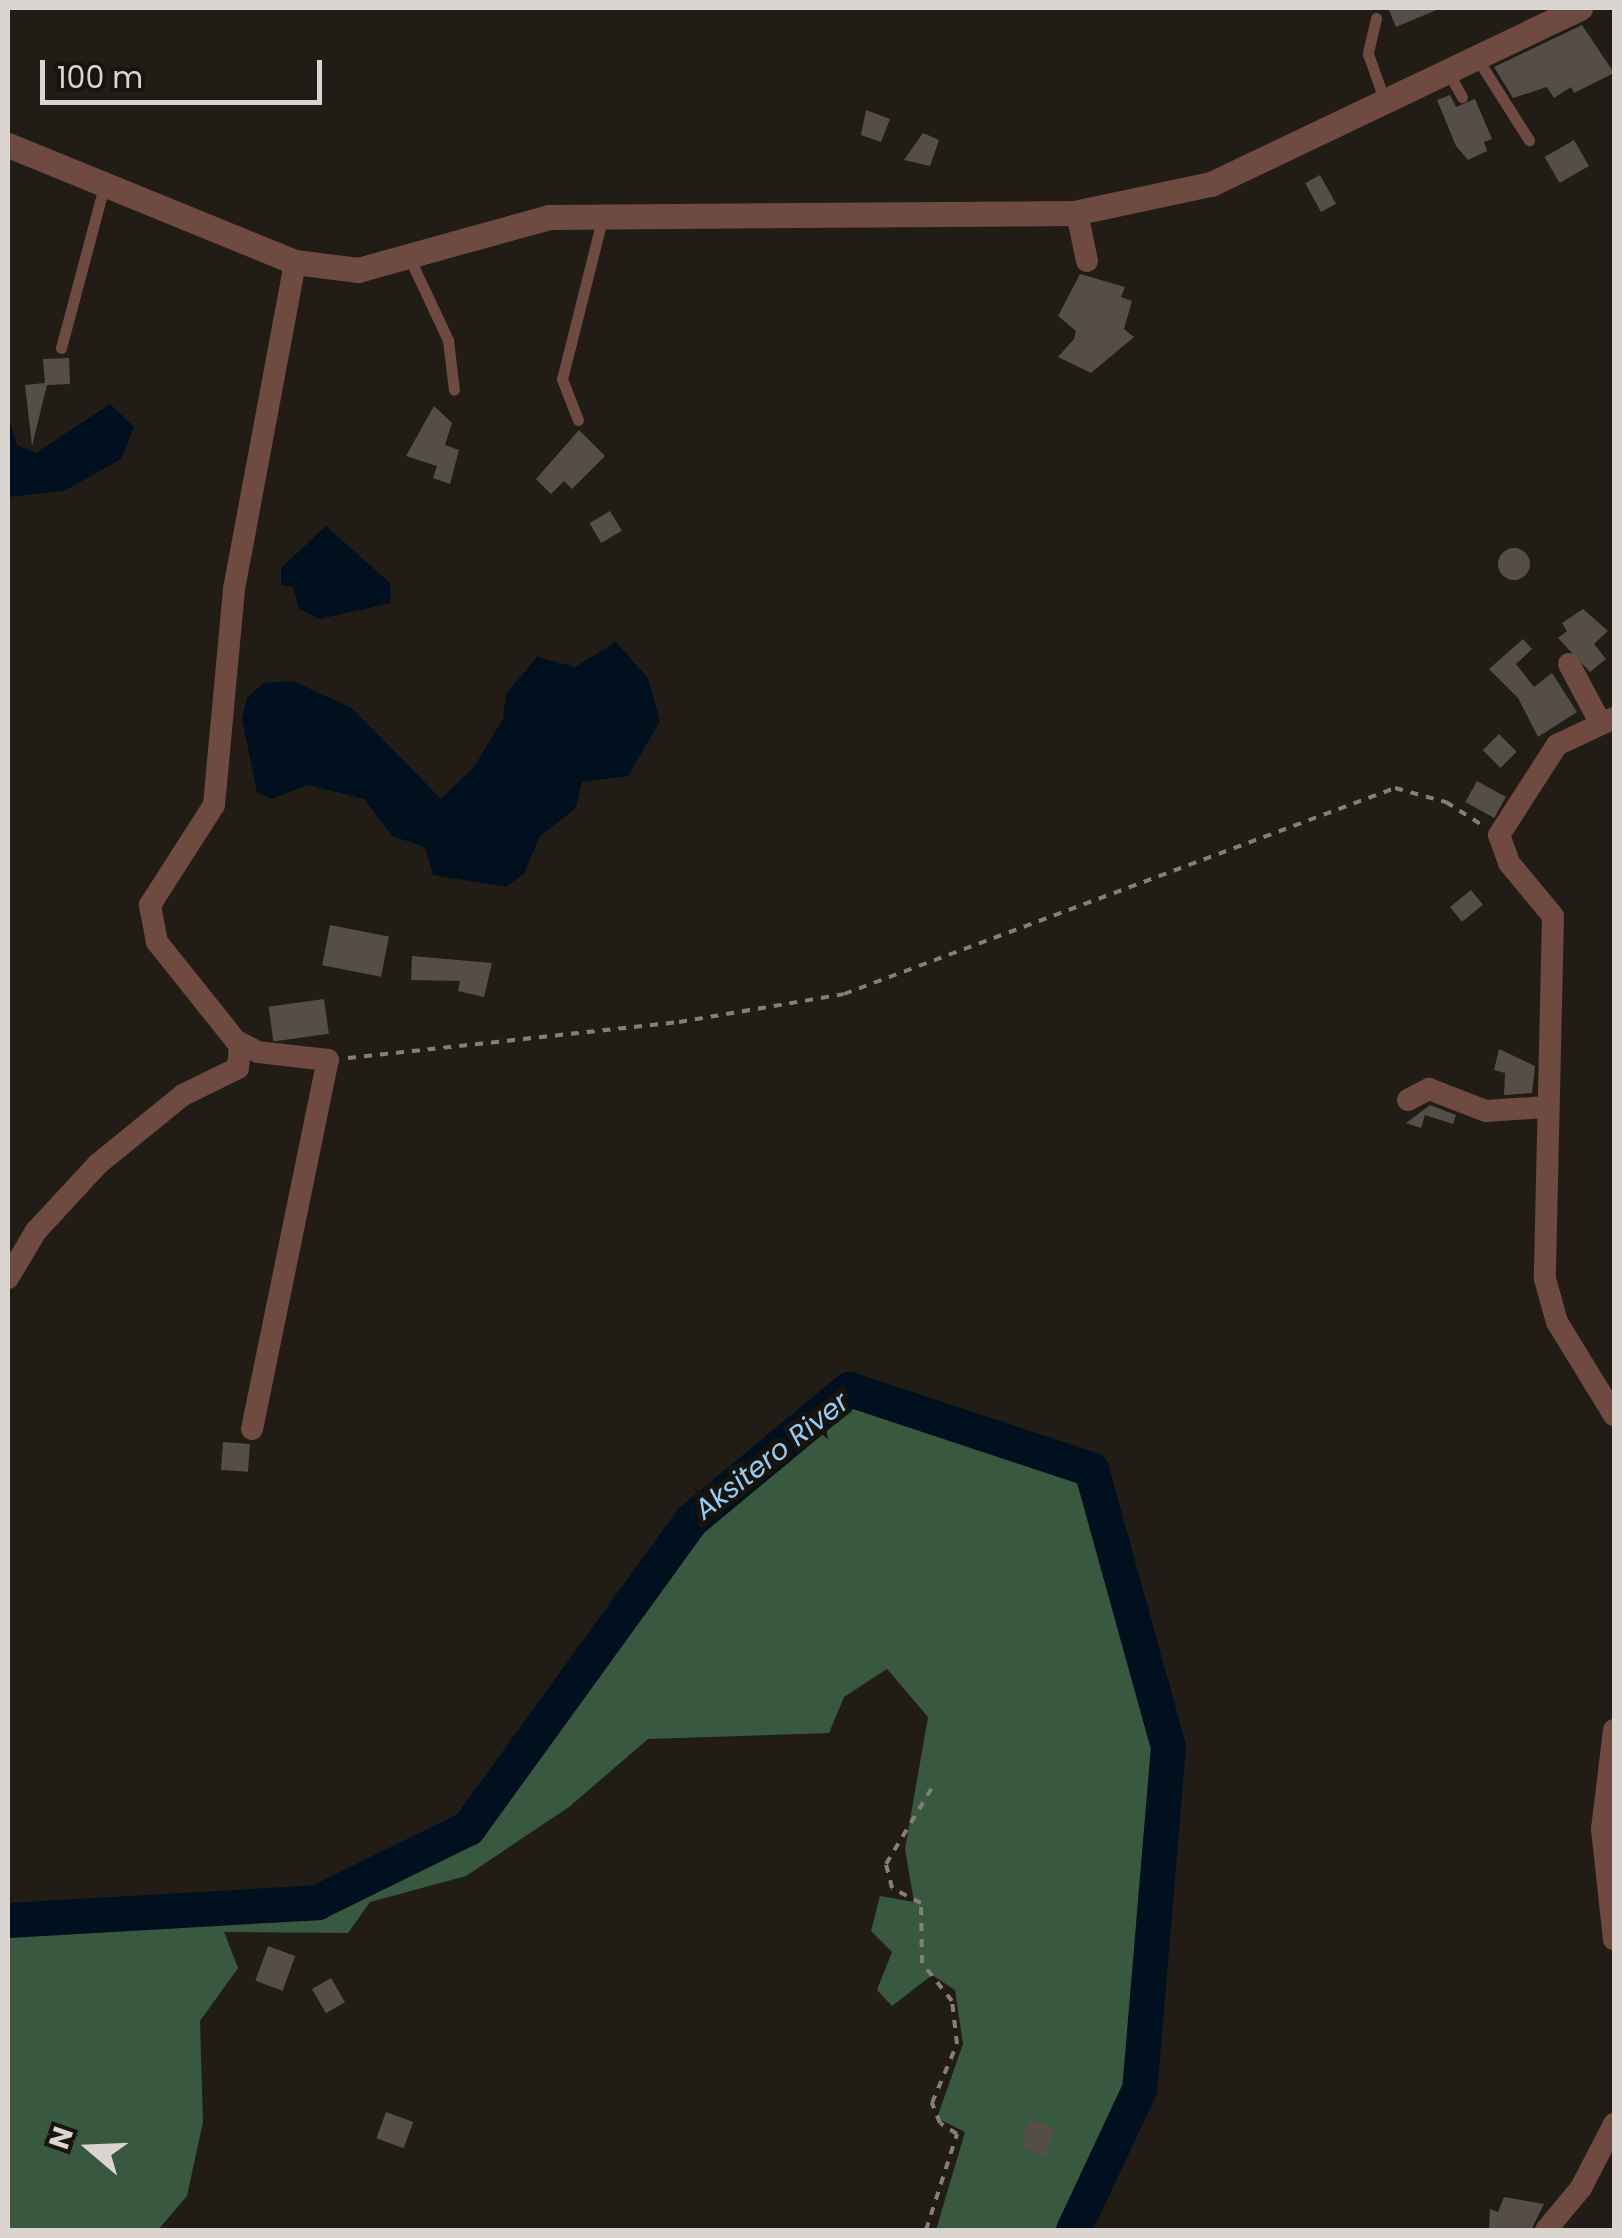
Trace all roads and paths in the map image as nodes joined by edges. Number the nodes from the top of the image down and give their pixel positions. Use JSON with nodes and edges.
{"nodes":[{"id":1,"x":1580,"y":8,"type":"edge"},
{"id":2,"x":1376,"y":18,"type":"dead end"},
{"id":3,"x":1474,"y":53,"type":"junction"},
{"id":4,"x":1446,"y":68,"type":"junction"},
{"id":5,"x":1462,"y":97,"type":"dead end"},
{"id":6,"x":1384,"y":99,"type":"junction"},
{"id":7,"x":1529,"y":140,"type":"dead end"},
{"id":8,"x":8,"y":145,"type":"edge"},
{"id":9,"x":106,"y":182,"type":"junction"},
{"id":10,"x":1077,"y":213,"type":"junction"},
{"id":11,"x":603,"y":216,"type":"junction"},
{"id":12,"x":408,"y":255,"type":"junction"},
{"id":13,"x":1086,"y":261,"type":"dead end"},
{"id":14,"x":295,"y":262,"type":"junction"},
{"id":15,"x":62,"y":348,"type":"dead end"},
{"id":16,"x":454,"y":390,"type":"dead end"},
{"id":17,"x":578,"y":420,"type":"dead end"},
{"id":18,"x":1569,"y":664,"type":"dead end"},
{"id":19,"x":1608,"y":721,"type":"edge"},
{"id":20,"x":1499,"y":835,"type":"junction"},
{"id":21,"x":240,"y":1043,"type":"junction"},
{"id":22,"x":328,"y":1060,"type":"junction"},
{"id":23,"x":1408,"y":1100,"type":"dead end"},
{"id":24,"x":1545,"y":1107,"type":"junction"},
{"id":25,"x":8,"y":1278,"type":"edge"},
{"id":26,"x":1614,"y":1416,"type":"edge"},
{"id":27,"x":252,"y":1429,"type":"dead end"},
{"id":28,"x":1614,"y":1730,"type":"edge"},
{"id":29,"x":933,"y":1786,"type":"dead end"},
{"id":30,"x":1614,"y":1938,"type":"edge"},
{"id":31,"x":1614,"y":2124,"type":"edge"},
{"id":32,"x":926,"y":2230,"type":"edge"},
{"id":33,"x":1546,"y":2230,"type":"edge"}],
"edges":[{"from":1,"to":3,"type":"street"},
{"from":2,"to":6,"type":"lane"},
{"from":3,"to":4,"type":"street"},
{"from":3,"to":7,"type":"lane"},
{"from":4,"to":5,"type":"lane"},
{"from":4,"to":6,"type":"street"},
{"from":6,"to":10,"type":"street"},
{"from":8,"to":9,"type":"street"},
{"from":9,"to":14,"type":"street"},
{"from":9,"to":15,"type":"lane"},
{"from":10,"to":11,"type":"street"},
{"from":10,"to":13,"type":"street"},
{"from":11,"to":12,"type":"street"},
{"from":11,"to":17,"type":"lane"},
{"from":12,"to":14,"type":"street"},
{"from":12,"to":16,"type":"lane"},
{"from":14,"to":21,"type":"street"},
{"from":18,"to":19,"type":"street"},
{"from":19,"to":20,"type":"street"},
{"from":20,"to":22,"type":"path"},
{"from":20,"to":24,"type":"street"},
{"from":21,"to":22,"type":"street"},
{"from":21,"to":25,"type":"street"},
{"from":22,"to":27,"type":"street"},
{"from":23,"to":24,"type":"street"},
{"from":24,"to":26,"type":"street"},
{"from":28,"to":30,"type":"street"},
{"from":29,"to":32,"type":"path"},
{"from":31,"to":33,"type":"street"}]}
